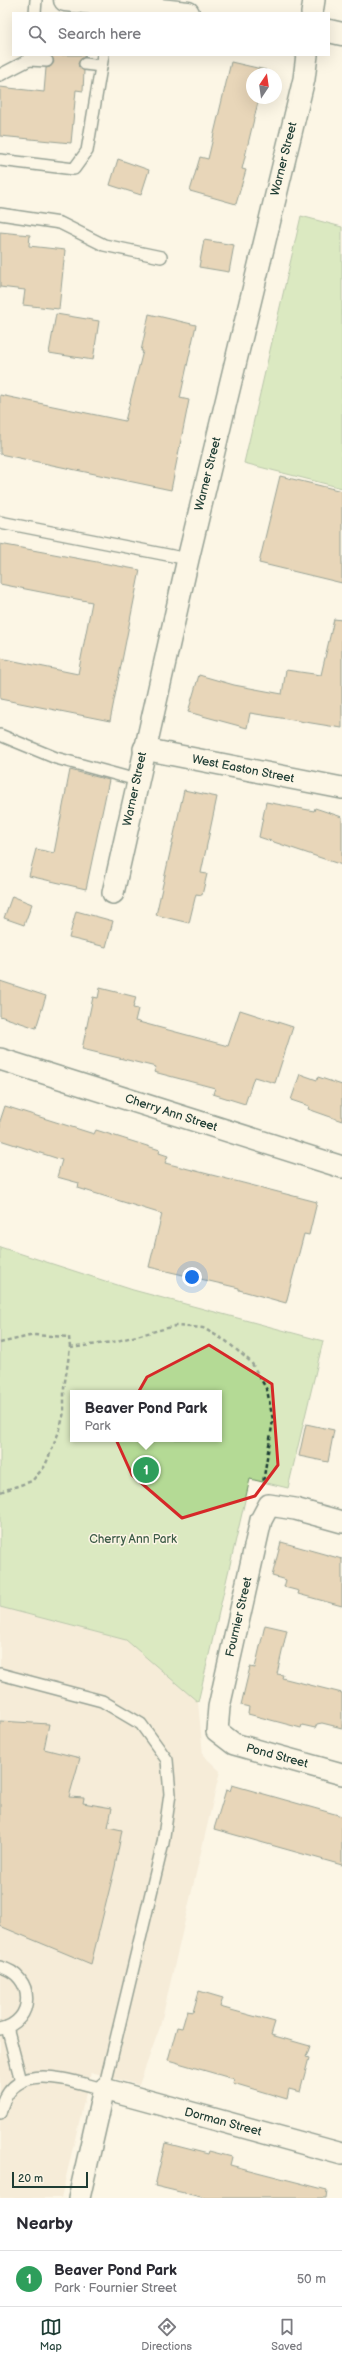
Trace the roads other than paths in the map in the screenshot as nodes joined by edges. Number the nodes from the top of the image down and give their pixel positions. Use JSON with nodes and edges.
{"nodes":[{"id":1,"x":36,"y":0,"type":"edge"},
{"id":2,"x":65,"y":0,"type":"edge"},
{"id":3,"x":314,"y":0,"type":"edge"},
{"id":4,"x":112,"y":9,"type":"edge"},
{"id":5,"x":35,"y":12,"type":"edge"},
{"id":6,"x":169,"y":12,"type":"edge"},
{"id":7,"x":312,"y":12,"type":"edge"},
{"id":8,"x":330,"y":31,"type":"edge"},
{"id":9,"x":342,"y":34,"type":"edge"},
{"id":10,"x":307,"y":56,"type":"edge"},
{"id":11,"x":29,"y":58,"type":"edge"},
{"id":12,"x":102,"y":60,"type":"edge"},
{"id":13,"x":47,"y":61,"type":"dead end"},
{"id":14,"x":85,"y":64,"type":"dead end"},
{"id":15,"x":0,"y":75,"type":"edge"},
{"id":16,"x":0,"y":160,"type":"edge"},
{"id":17,"x":0,"y":214,"type":"edge"},
{"id":18,"x":160,"y":257,"type":"dead end"},
{"id":19,"x":0,"y":522,"type":"edge"},
{"id":20,"x":188,"y":559,"type":"junction"},
{"id":21,"x":0,"y":735,"type":"edge"},
{"id":22,"x":144,"y":749,"type":"junction"},
{"id":23,"x":137,"y":780,"type":"junction"},
{"id":24,"x":342,"y":788,"type":"edge"},
{"id":25,"x":113,"y":893,"type":"dead end"},
{"id":26,"x":0,"y":1059,"type":"edge"},
{"id":27,"x":342,"y":1168,"type":"edge"},
{"id":28,"x":342,"y":1522,"type":"edge"},
{"id":29,"x":0,"y":1674,"type":"edge"},
{"id":30,"x":217,"y":1731,"type":"joint"},
{"id":31,"x":342,"y":1774,"type":"edge"},
{"id":32,"x":0,"y":1966,"type":"edge"},
{"id":33,"x":4,"y":2028,"type":"edge"},
{"id":34,"x":21,"y":2081,"type":"junction"},
{"id":35,"x":104,"y":2089,"type":"junction"},
{"id":36,"x":0,"y":2113,"type":"edge"},
{"id":37,"x":342,"y":2154,"type":"edge"},
{"id":38,"x":79,"y":2198,"type":"edge"}],
"edges":[{"from":1,"to":5,"type":"lane"},
{"from":2,"to":4,"type":"main road"},
{"from":3,"to":7,"type":"street"},
{"from":4,"to":6,"type":"main road"},
{"from":8,"to":9,"type":"main road"},
{"from":10,"to":20,"type":"street","name":"Warner Street"},
{"from":11,"to":13,"type":"lane"},
{"from":11,"to":15,"type":"lane"},
{"from":12,"to":14,"type":"lane"},
{"from":12,"to":16,"type":"lane"},
{"from":17,"to":18,"type":"lane"},
{"from":19,"to":20,"type":"lane"},
{"from":20,"to":22,"type":"street","name":"Warner Street"},
{"from":21,"to":23,"type":"lane"},
{"from":22,"to":23,"type":"street","name":"Warner Street"},
{"from":22,"to":24,"type":"street","name":"West Easton Street"},
{"from":23,"to":25,"type":"street","name":"Warner Street"},
{"from":26,"to":27,"type":"street","name":"Cherry Ann Street"},
{"from":28,"to":30,"type":"street","name":"Fournier Street"},
{"from":29,"to":35,"type":"lane"},
{"from":30,"to":31,"type":"street","name":"Pond Street"},
{"from":32,"to":33,"type":"lane"},
{"from":33,"to":34,"type":"lane"},
{"from":34,"to":35,"type":"lane"},
{"from":34,"to":36,"type":"lane"},
{"from":35,"to":37,"type":"street","name":"Dorman Street"},
{"from":35,"to":38,"type":"street"}]}
